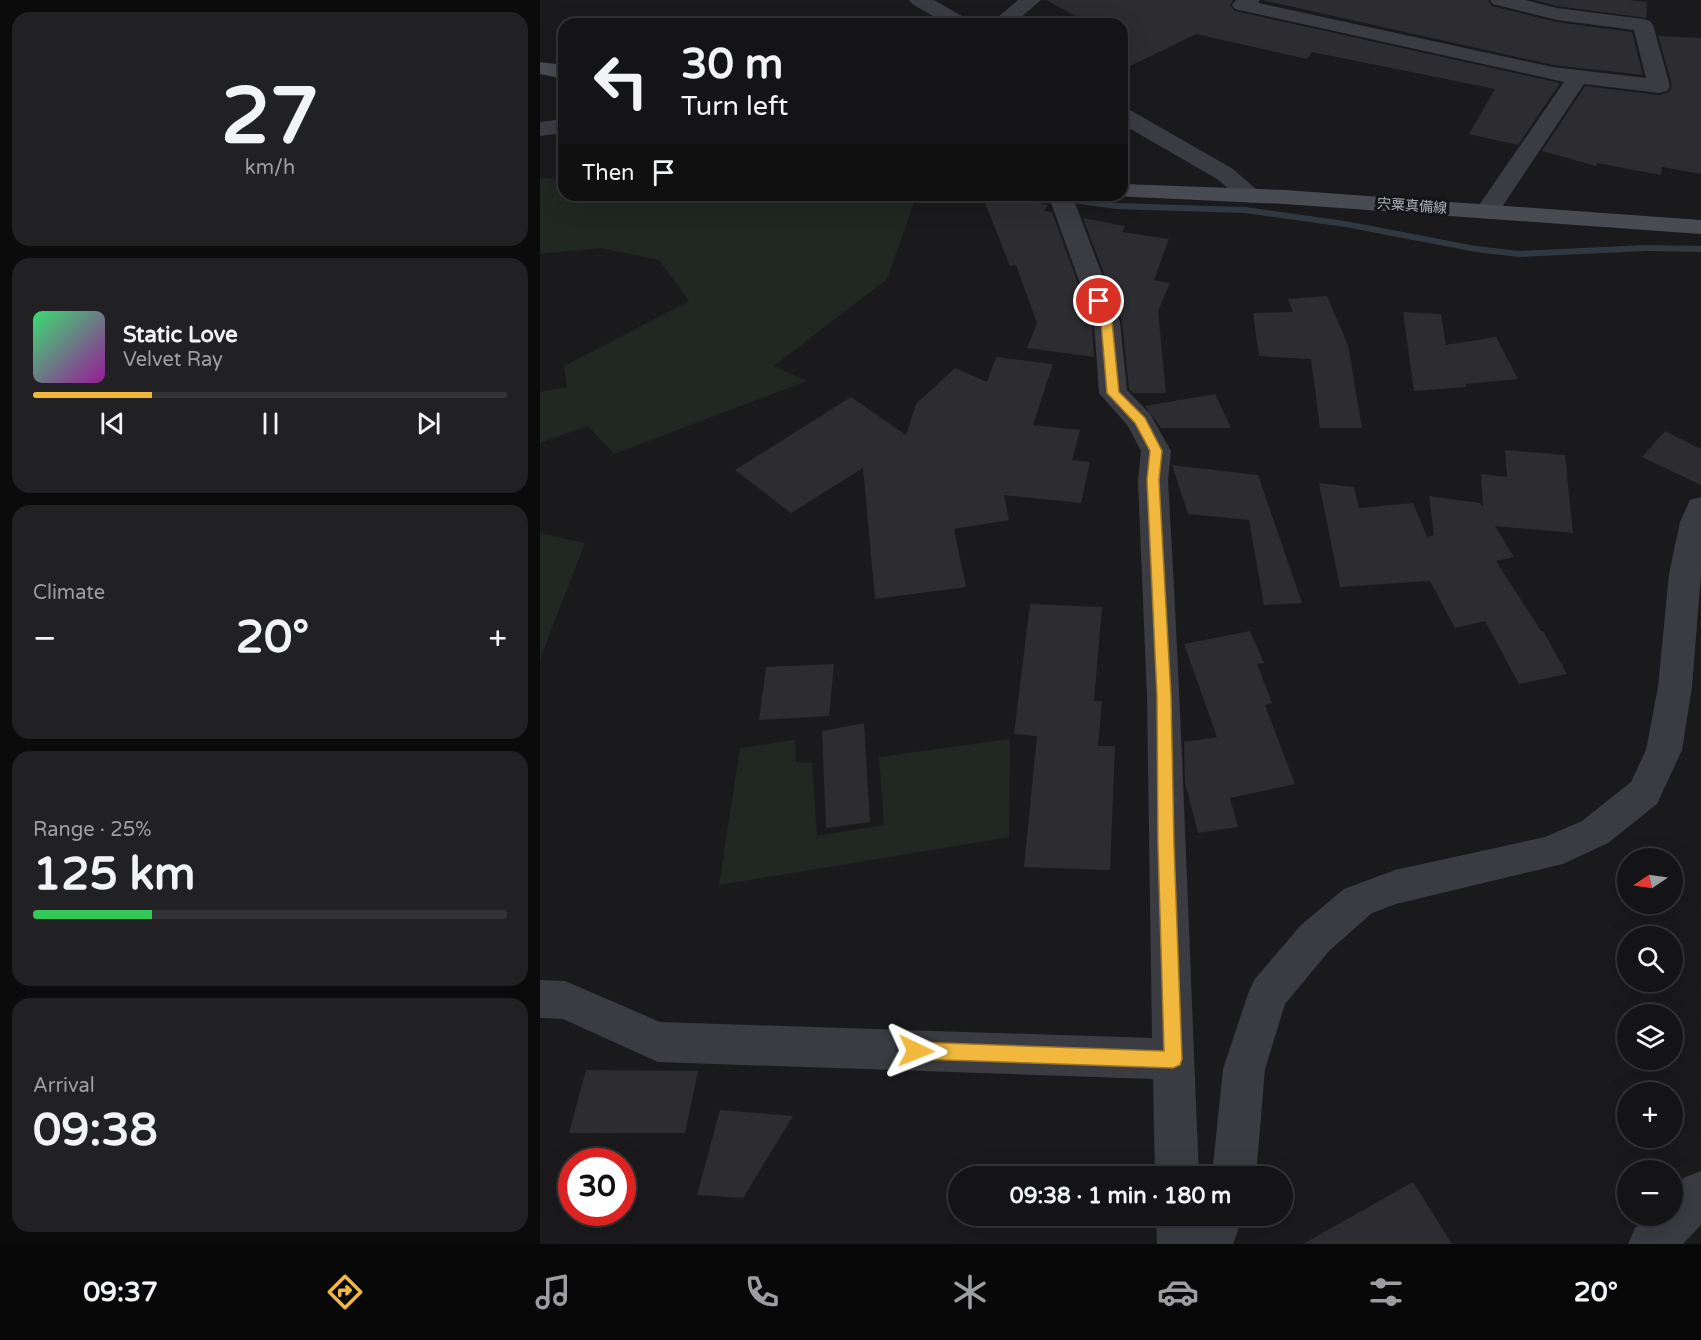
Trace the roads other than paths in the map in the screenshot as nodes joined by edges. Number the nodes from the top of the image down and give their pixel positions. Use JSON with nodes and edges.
{"nodes":[{"id":1,"x":919,"y":0,"type":"edge"},
{"id":2,"x":1032,"y":0,"type":"edge"},
{"id":3,"x":1250,"y":0,"type":"edge"},
{"id":4,"x":1500,"y":0,"type":"edge"},
{"id":5,"x":951,"y":18,"type":"edge"},
{"id":6,"x":1008,"y":18,"type":"edge"},
{"id":7,"x":540,"y":68,"type":"edge"},
{"id":8,"x":558,"y":71,"type":"edge"},
{"id":9,"x":1578,"y":78,"type":"junction"},
{"id":10,"x":1128,"y":118,"type":"edge"},
{"id":11,"x":558,"y":127,"type":"edge"},
{"id":12,"x":540,"y":129,"type":"edge"},
{"id":13,"x":1128,"y":191,"type":"edge"},
{"id":14,"x":1252,"y":196,"type":"junction"},
{"id":15,"x":1065,"y":201,"type":"edge"},
{"id":16,"x":1487,"y":211,"type":"junction"},
{"id":17,"x":1701,"y":227,"type":"edge"},
{"id":18,"x":1701,"y":508,"type":"edge"},
{"id":19,"x":540,"y":999,"type":"edge"},
{"id":20,"x":1173,"y":1059,"type":"junction"},
{"id":21,"x":1177,"y":1166,"type":"edge"},
{"id":22,"x":1235,"y":1166,"type":"edge"},
{"id":23,"x":1701,"y":1193,"type":"edge"},
{"id":24,"x":1179,"y":1226,"type":"edge"},
{"id":25,"x":1218,"y":1226,"type":"edge"},
{"id":26,"x":1180,"y":1244,"type":"edge"},
{"id":27,"x":1203,"y":1244,"type":"edge"},
{"id":28,"x":1651,"y":1244,"type":"edge"}],
"edges":[{"from":1,"to":5,"type":"street"},
{"from":2,"to":6,"type":"street"},
{"from":3,"to":9,"type":"street"},
{"from":4,"to":9,"type":"street"},
{"from":7,"to":8,"type":"main road"},
{"from":9,"to":16,"type":"street"},
{"from":10,"to":14,"type":"street"},
{"from":11,"to":12,"type":"street"},
{"from":13,"to":14,"type":"main road","name":"宍粟真備線"},
{"from":14,"to":16,"type":"main road","name":"宍粟真備線"},
{"from":15,"to":20,"type":"street"},
{"from":16,"to":17,"type":"main road","name":"宍粟真備線"},
{"from":18,"to":22,"type":"street"},
{"from":19,"to":20,"type":"street"},
{"from":20,"to":21,"type":"street"},
{"from":23,"to":28,"type":"street"},
{"from":24,"to":26,"type":"street"},
{"from":25,"to":27,"type":"street"}]}
